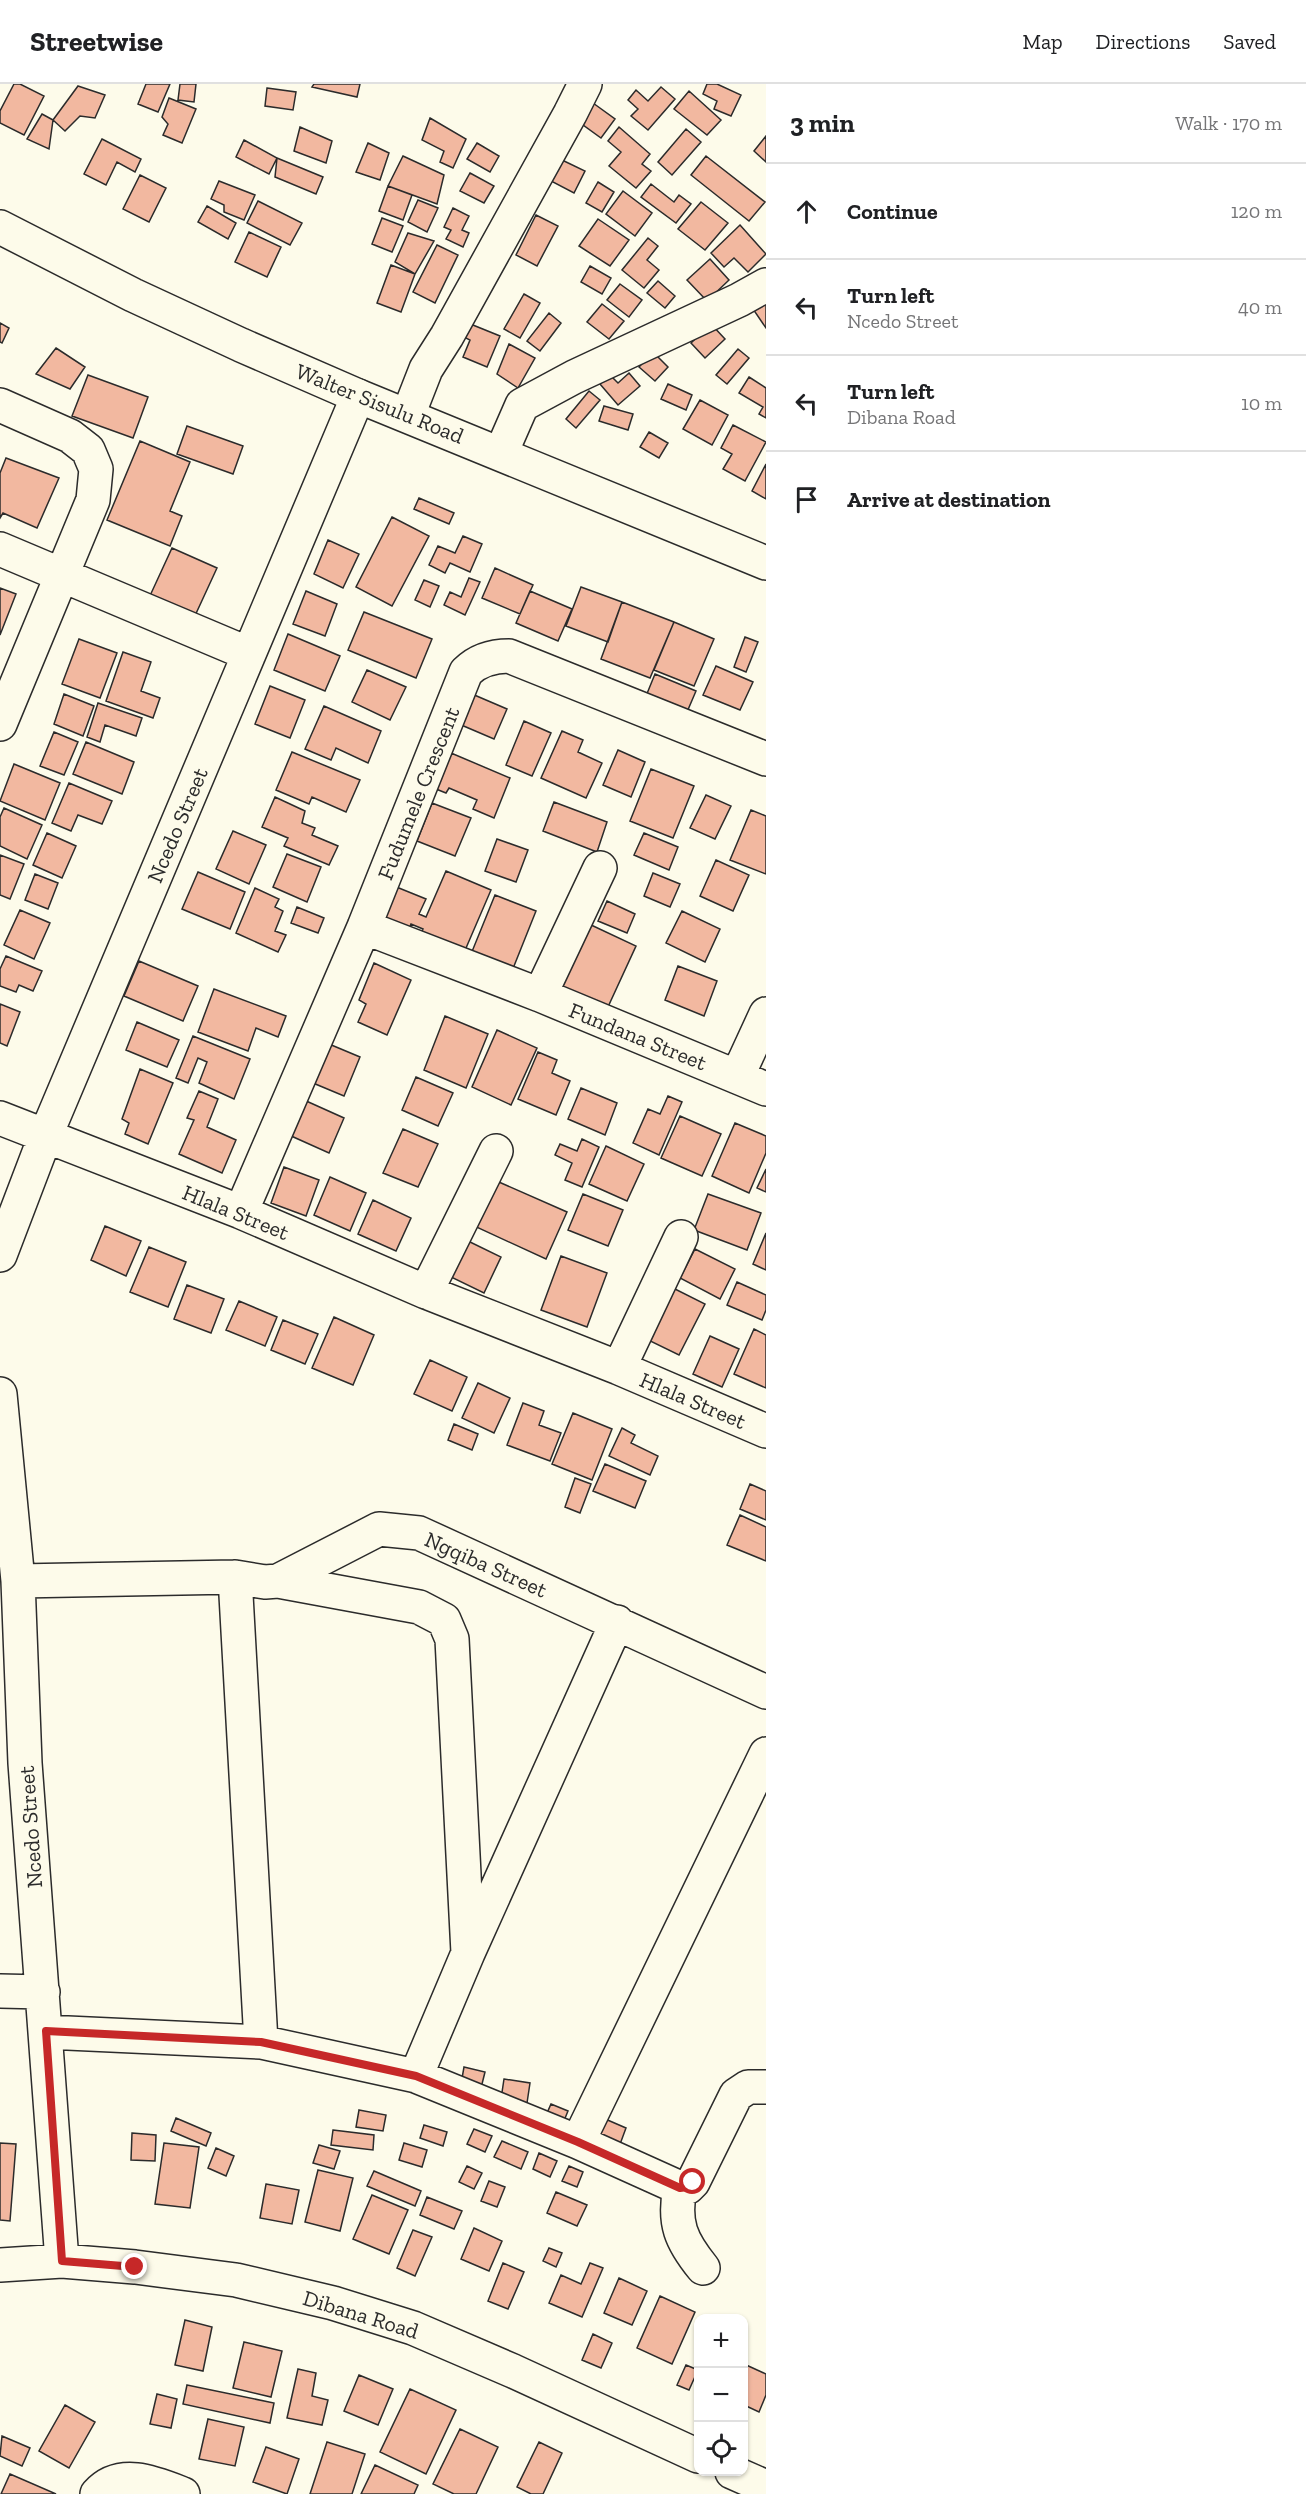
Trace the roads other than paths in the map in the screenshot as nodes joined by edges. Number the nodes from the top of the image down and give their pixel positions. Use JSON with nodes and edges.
{"nodes":[{"id":1,"x":585,"y":84,"type":"edge"},
{"id":2,"x":0,"y":228,"type":"edge"},
{"id":3,"x":766,"y":285,"type":"edge"},
{"id":4,"x":358,"y":396,"type":"junction"},
{"id":5,"x":0,"y":405,"type":"edge"},
{"id":6,"x":408,"y":415,"type":"junction"},
{"id":7,"x":501,"y":453,"type":"junction"},
{"id":8,"x":0,"y":549,"type":"edge"},
{"id":9,"x":766,"y":563,"type":"edge"},
{"id":10,"x":63,"y":576,"type":"junction"},
{"id":11,"x":249,"y":654,"type":"junction"},
{"id":12,"x":0,"y":724,"type":"edge"},
{"id":13,"x":766,"y":759,"type":"edge"},
{"id":14,"x":600,"y":868,"type":"dead end"},
{"id":15,"x":364,"y":927,"type":"junction"},
{"id":16,"x":540,"y":996,"type":"junction"},
{"id":17,"x":766,"y":1014,"type":"edge"},
{"id":18,"x":752,"y":1083,"type":"edge"},
{"id":19,"x":0,"y":1118,"type":"edge"},
{"id":20,"x":45,"y":1137,"type":"junction"},
{"id":21,"x":496,"y":1151,"type":"dead end"},
{"id":22,"x":241,"y":1212,"type":"junction"},
{"id":23,"x":681,"y":1237,"type":"dead end"},
{"id":24,"x":0,"y":1255,"type":"edge"},
{"id":25,"x":426,"y":1292,"type":"junction"},
{"id":26,"x":619,"y":1368,"type":"junction"},
{"id":27,"x":0,"y":1394,"type":"edge"},
{"id":28,"x":766,"y":1431,"type":"edge"},
{"id":29,"x":5,"y":1499,"type":"edge"},
{"id":30,"x":235,"y":1577,"type":"junction"},
{"id":31,"x":18,"y":1581,"type":"junction"},
{"id":32,"x":278,"y":1581,"type":"junction"},
{"id":33,"x":617,"y":1622,"type":"junction"},
{"id":34,"x":766,"y":1692,"type":"edge"},
{"id":35,"x":766,"y":1754,"type":"edge"},
{"id":36,"x":12,"y":1762,"type":"edge"},
{"id":37,"x":468,"y":1953,"type":"junction"},
{"id":38,"x":0,"y":1991,"type":"edge"},
{"id":39,"x":43,"y":1992,"type":"junction"},
{"id":40,"x":46,"y":2031,"type":"junction"},
{"id":41,"x":261,"y":2042,"type":"junction"},
{"id":42,"x":416,"y":2076,"type":"junction"},
{"id":43,"x":766,"y":2087,"type":"edge"},
{"id":44,"x":578,"y":2142,"type":"junction"},
{"id":45,"x":680,"y":2188,"type":"junction"},
{"id":46,"x":62,"y":2261,"type":"junction"},
{"id":47,"x":0,"y":2265,"type":"edge"},
{"id":48,"x":702,"y":2268,"type":"dead end"},
{"id":49,"x":694,"y":2454,"type":"edge"},
{"id":50,"x":741,"y":2476,"type":"edge"},
{"id":51,"x":766,"y":2487,"type":"edge"},
{"id":52,"x":97,"y":2494,"type":"edge"},
{"id":53,"x":183,"y":2494,"type":"edge"}],
"edges":[{"from":1,"to":6,"type":"street"},
{"from":2,"to":4,"type":"street","name":"Walter Sisulu Road"},
{"from":3,"to":7,"type":"street"},
{"from":4,"to":6,"type":"street","name":"Walter Sisulu Road"},
{"from":4,"to":11,"type":"street","name":"Ncedo Street"},
{"from":5,"to":10,"type":"street"},
{"from":6,"to":7,"type":"street","name":"Walter Sisulu Road"},
{"from":7,"to":9,"type":"street","name":"Walter Sisulu Road"},
{"from":8,"to":10,"type":"street"},
{"from":10,"to":11,"type":"street"},
{"from":10,"to":12,"type":"street"},
{"from":11,"to":20,"type":"street","name":"Ncedo Street"},
{"from":13,"to":15,"type":"street","name":"Fudumele Crescent"},
{"from":14,"to":16,"type":"street","name":"Fundana Street"},
{"from":15,"to":16,"type":"street","name":"Fundana Street"},
{"from":15,"to":22,"type":"street","name":"Fudumele Crescent"},
{"from":16,"to":18,"type":"street","name":"Fundana Street"},
{"from":17,"to":18,"type":"street","name":"Fundana Street"},
{"from":19,"to":20,"type":"street","name":"Hlala Street"},
{"from":20,"to":22,"type":"street","name":"Hlala Street"},
{"from":20,"to":24,"type":"street","name":"Ncedo Street"},
{"from":21,"to":25,"type":"street"},
{"from":22,"to":25,"type":"street","name":"Hlala Street"},
{"from":23,"to":26,"type":"street","name":"Hlala Street"},
{"from":25,"to":26,"type":"street","name":"Hlala Street"},
{"from":26,"to":28,"type":"street","name":"Hlala Street"},
{"from":27,"to":29,"type":"street","name":"Ncedo Street"},
{"from":29,"to":31,"type":"street","name":"Ncedo Street"},
{"from":30,"to":31,"type":"street"},
{"from":30,"to":32,"type":"street"},
{"from":30,"to":41,"type":"street"},
{"from":31,"to":36,"type":"street","name":"Ncedo Street"},
{"from":32,"to":33,"type":"street","name":"Ngqiba Street"},
{"from":32,"to":37,"type":"street"},
{"from":33,"to":34,"type":"street","name":"Ngqiba Street"},
{"from":33,"to":37,"type":"street"},
{"from":35,"to":44,"type":"street"},
{"from":36,"to":39,"type":"street","name":"Ncedo Street"},
{"from":37,"to":42,"type":"street"},
{"from":38,"to":39,"type":"street"},
{"from":39,"to":40,"type":"street","name":"Ncedo Street"},
{"from":40,"to":41,"type":"street"},
{"from":40,"to":46,"type":"street","name":"Ncedo Street"},
{"from":41,"to":42,"type":"street"},
{"from":42,"to":44,"type":"street"},
{"from":43,"to":45,"type":"street"},
{"from":44,"to":45,"type":"street"},
{"from":45,"to":48,"type":"street"},
{"from":46,"to":47,"type":"street","name":"Dibana Road"},
{"from":46,"to":49,"type":"street","name":"Dibana Road"},
{"from":50,"to":51,"type":"street"},
{"from":52,"to":53,"type":"street"}]}
